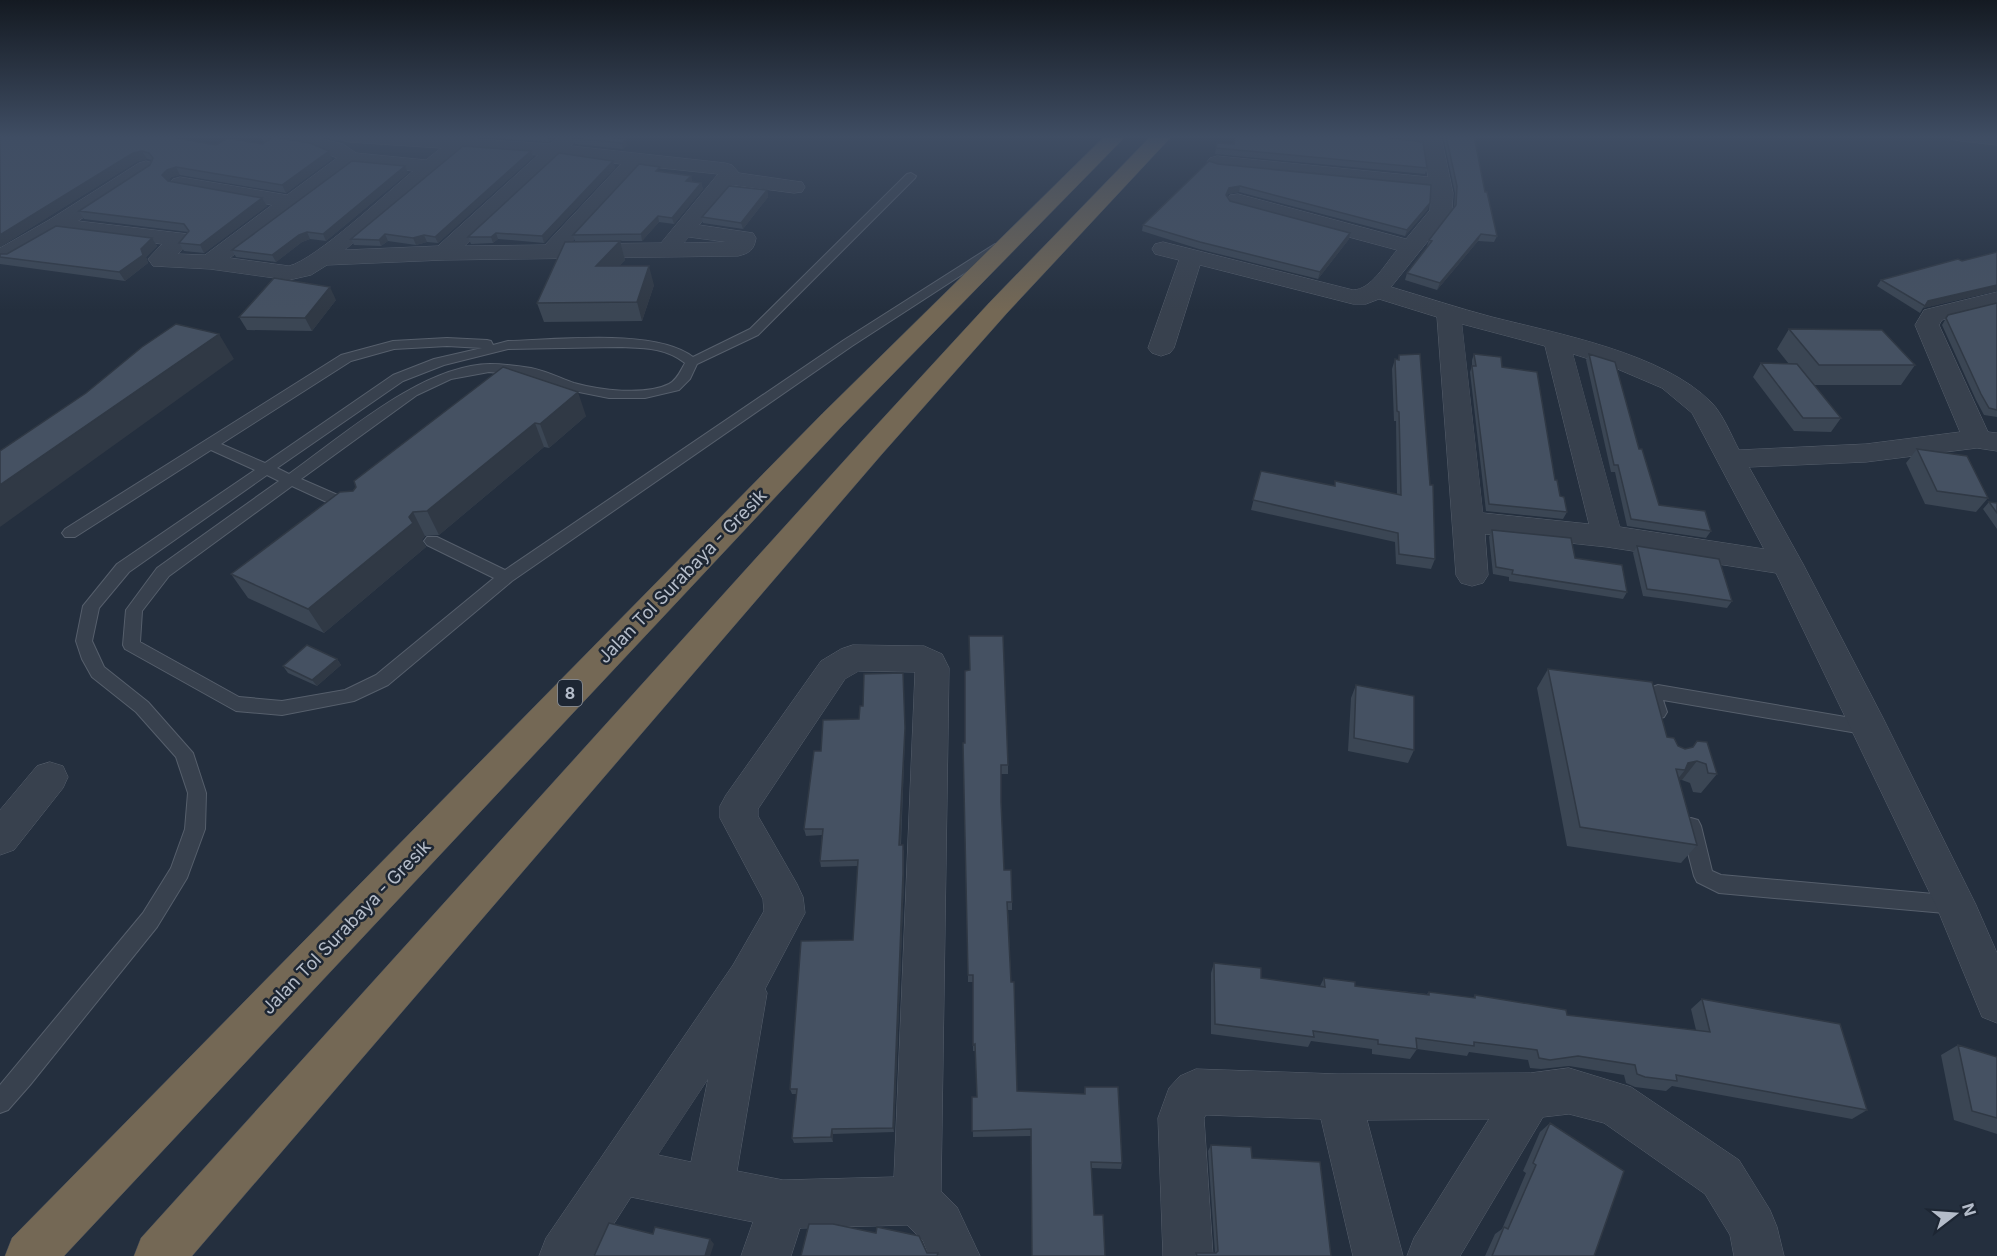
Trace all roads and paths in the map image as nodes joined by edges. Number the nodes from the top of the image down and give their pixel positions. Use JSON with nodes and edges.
{"nodes":[{"id":1,"x":104,"y":195,"type":"edge"},
{"id":2,"x":248,"y":195,"type":"edge"},
{"id":3,"x":298,"y":195,"type":"edge"},
{"id":4,"x":398,"y":195,"type":"edge"},
{"id":5,"x":507,"y":195,"type":"edge"},
{"id":6,"x":604,"y":195,"type":"edge"},
{"id":7,"x":713,"y":195,"type":"edge"},
{"id":8,"x":892,"y":195,"type":"edge"},
{"id":9,"x":1056,"y":195,"type":"edge"},
{"id":10,"x":1106,"y":195,"type":"edge"},
{"id":11,"x":1440,"y":195,"type":"edge"},
{"id":12,"x":1238,"y":200,"type":"dead end"},
{"id":13,"x":291,"y":202,"type":"junction"},
{"id":14,"x":57,"y":225,"type":"junction"},
{"id":15,"x":682,"y":230,"type":"junction"},
{"id":16,"x":1011,"y":239,"type":"junction"},
{"id":17,"x":1411,"y":247,"type":"junction"},
{"id":18,"x":1163,"y":249,"type":"dead end"},
{"id":19,"x":551,"y":252,"type":"junction"},
{"id":20,"x":665,"y":252,"type":"junction"},
{"id":21,"x":444,"y":253,"type":"junction"},
{"id":22,"x":4,"y":255,"type":"edge"},
{"id":23,"x":1192,"y":256,"type":"junction"},
{"id":24,"x":322,"y":258,"type":"junction"},
{"id":25,"x":210,"y":262,"type":"junction"},
{"id":26,"x":1376,"y":290,"type":"junction"},
{"id":27,"x":1997,"y":299,"type":"edge"},
{"id":28,"x":1449,"y":313,"type":"junction"},
{"id":29,"x":1557,"y":341,"type":"junction"},
{"id":30,"x":507,"y":345,"type":"junction"},
{"id":31,"x":1161,"y":348,"type":"dead end"},
{"id":32,"x":692,"y":362,"type":"junction"},
{"id":33,"x":1987,"y":440,"type":"edge"},
{"id":34,"x":210,"y":444,"type":"junction"},
{"id":35,"x":1732,"y":459,"type":"junction"},
{"id":36,"x":265,"y":469,"type":"junction"},
{"id":37,"x":290,"y":480,"type":"junction"},
{"id":38,"x":360,"y":510,"type":"edge"},
{"id":39,"x":1469,"y":522,"type":"junction"},
{"id":40,"x":70,"y":534,"type":"dead end"},
{"id":41,"x":1607,"y":536,"type":"junction"},
{"id":42,"x":432,"y":542,"type":"dead end"},
{"id":43,"x":1787,"y":564,"type":"junction"},
{"id":44,"x":1472,"y":575,"type":"dead end"},
{"id":45,"x":506,"y":577,"type":"junction"},
{"id":46,"x":1662,"y":727,"type":"edge"},
{"id":47,"x":1870,"y":728,"type":"junction"},
{"id":48,"x":50,"y":777,"type":"dead end"},
{"id":49,"x":1687,"y":812,"type":"edge"},
{"id":50,"x":0,"y":838,"type":"edge"},
{"id":51,"x":1956,"y":905,"type":"junction"},
{"id":52,"x":748,"y":980,"type":"junction"},
{"id":53,"x":1997,"y":1002,"type":"edge"},
{"id":54,"x":1530,"y":1096,"type":"junction"},
{"id":55,"x":1338,"y":1097,"type":"junction"},
{"id":56,"x":0,"y":1102,"type":"edge"},
{"id":57,"x":619,"y":1171,"type":"junction"},
{"id":58,"x":710,"y":1189,"type":"junction"},
{"id":59,"x":917,"y":1201,"type":"junction"},
{"id":60,"x":783,"y":1204,"type":"junction"},
{"id":61,"x":30,"y":1256,"type":"edge"},
{"id":62,"x":159,"y":1256,"type":"edge"},
{"id":63,"x":564,"y":1256,"type":"edge"},
{"id":64,"x":766,"y":1256,"type":"edge"},
{"id":65,"x":955,"y":1256,"type":"edge"},
{"id":66,"x":1188,"y":1256,"type":"edge"},
{"id":67,"x":1378,"y":1256,"type":"edge"},
{"id":68,"x":1432,"y":1256,"type":"edge"},
{"id":69,"x":1758,"y":1256,"type":"edge"}],
"edges":[{"from":1,"to":14,"type":"street"},
{"from":2,"to":13,"type":"street"},
{"from":3,"to":13,"type":"street"},
{"from":4,"to":24,"type":"street"},
{"from":5,"to":21,"type":"street"},
{"from":6,"to":19,"type":"street"},
{"from":7,"to":15,"type":"street"},
{"from":8,"to":32,"type":"lane"},
{"from":9,"to":16,"type":"highway","name":"Jalan Tol Surabaya - Gresik","number":"8"},
{"from":10,"to":62,"type":"highway"},
{"from":11,"to":17,"type":"street"},
{"from":12,"to":17,"type":"street"},
{"from":13,"to":25,"type":"street"},
{"from":14,"to":22,"type":"street"},
{"from":14,"to":25,"type":"street"},
{"from":15,"to":20,"type":"street"},
{"from":15,"to":20,"type":"street"},
{"from":16,"to":45,"type":"lane"},
{"from":16,"to":61,"type":"highway","name":"Jalan Tol Surabaya - Gresik","number":"8"},
{"from":17,"to":26,"type":"street"},
{"from":18,"to":23,"type":"street"},
{"from":19,"to":20,"type":"street"},
{"from":19,"to":21,"type":"street"},
{"from":21,"to":24,"type":"street"},
{"from":23,"to":26,"type":"street"},
{"from":23,"to":31,"type":"street"},
{"from":24,"to":25,"type":"street"},
{"from":26,"to":28,"type":"street"},
{"from":27,"to":33,"type":"street"},
{"from":28,"to":29,"type":"street"},
{"from":28,"to":39,"type":"street"},
{"from":29,"to":35,"type":"street"},
{"from":29,"to":41,"type":"street"},
{"from":30,"to":32,"type":"lane"},
{"from":30,"to":34,"type":"lane"},
{"from":30,"to":36,"type":"lane"},
{"from":32,"to":37,"type":"lane"},
{"from":33,"to":35,"type":"street"},
{"from":34,"to":36,"type":"lane"},
{"from":34,"to":40,"type":"lane"},
{"from":35,"to":43,"type":"street"},
{"from":36,"to":37,"type":"lane"},
{"from":36,"to":56,"type":"lane"},
{"from":37,"to":38,"type":"lane"},
{"from":37,"to":45,"type":"lane"},
{"from":39,"to":41,"type":"street"},
{"from":39,"to":44,"type":"street"},
{"from":41,"to":43,"type":"street"},
{"from":42,"to":45,"type":"lane"},
{"from":43,"to":47,"type":"street"},
{"from":46,"to":47,"type":"lane"},
{"from":47,"to":51,"type":"street"},
{"from":48,"to":50,"type":"street"},
{"from":49,"to":51,"type":"lane"},
{"from":51,"to":53,"type":"street"},
{"from":52,"to":57,"type":"street"},
{"from":52,"to":58,"type":"street"},
{"from":52,"to":59,"type":"street"},
{"from":54,"to":55,"type":"street"},
{"from":54,"to":68,"type":"street"},
{"from":54,"to":69,"type":"street"},
{"from":55,"to":66,"type":"street"},
{"from":55,"to":67,"type":"street"},
{"from":57,"to":58,"type":"street"},
{"from":57,"to":63,"type":"street"},
{"from":58,"to":60,"type":"street"},
{"from":59,"to":60,"type":"street"},
{"from":59,"to":65,"type":"street"},
{"from":60,"to":64,"type":"street"}]}
